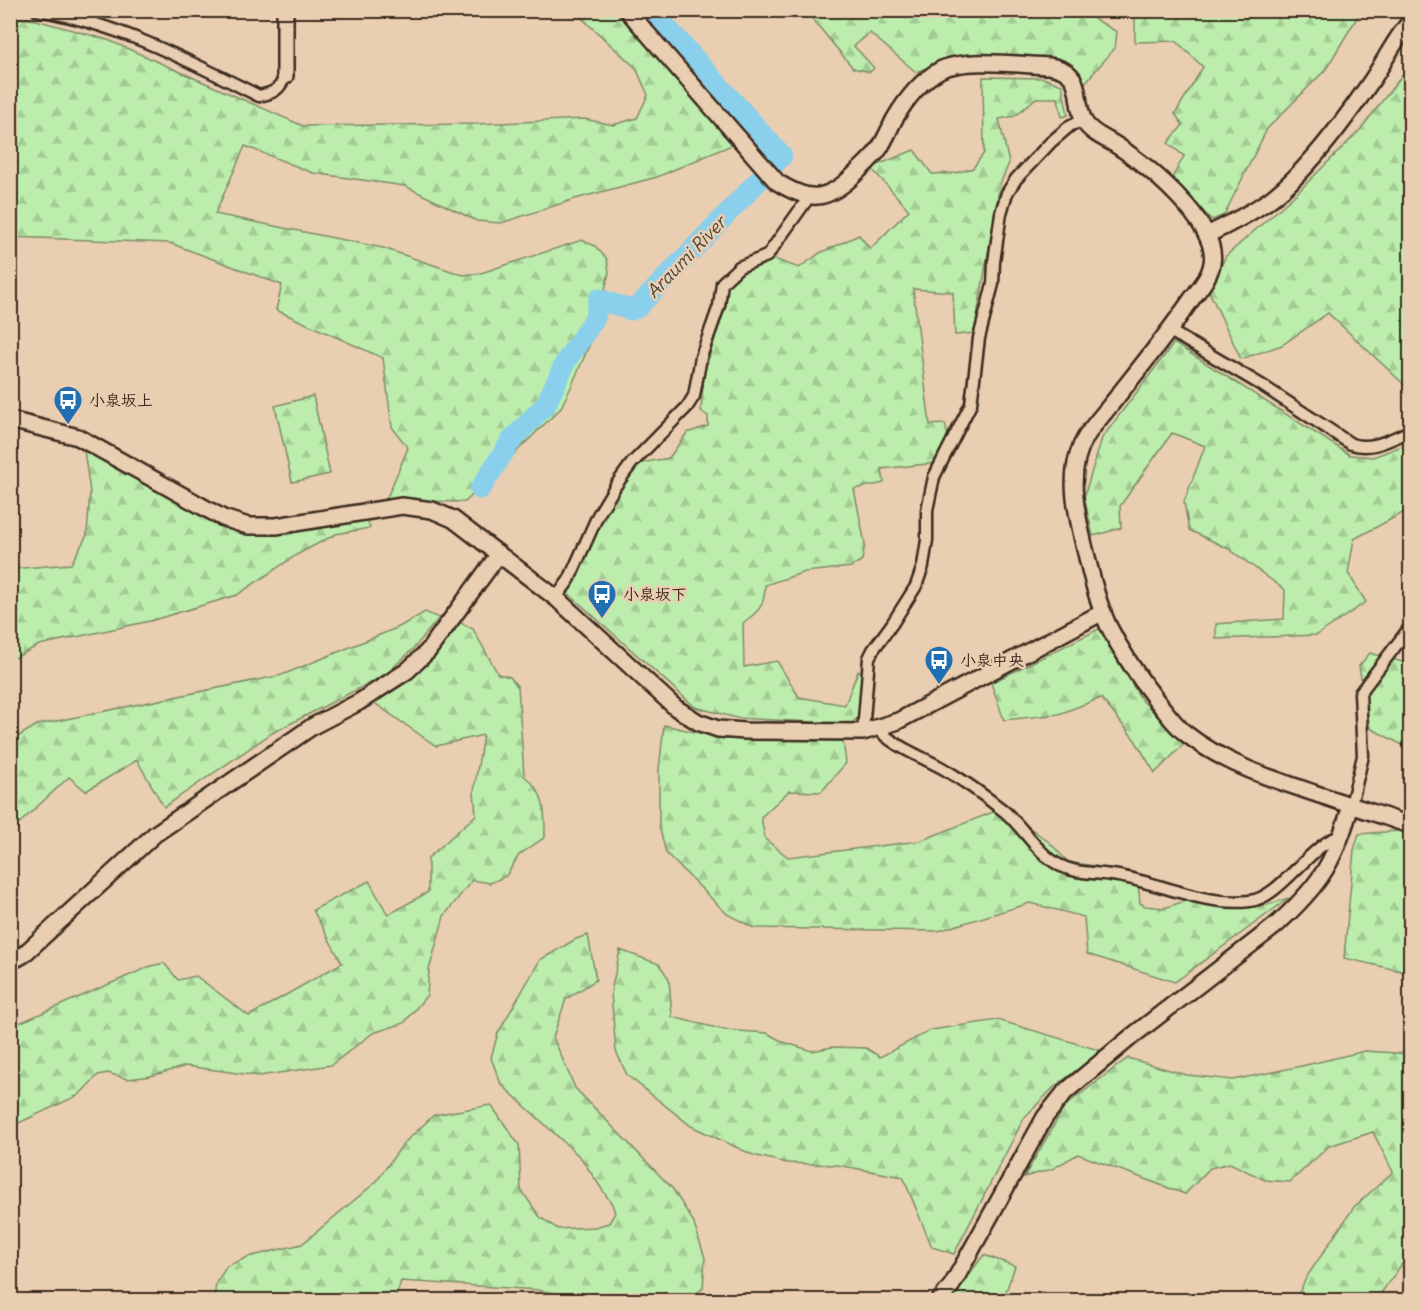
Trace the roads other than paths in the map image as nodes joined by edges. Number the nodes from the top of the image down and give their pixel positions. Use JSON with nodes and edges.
{"nodes":[{"id":1,"x":37,"y":10,"type":"edge"},
{"id":2,"x":285,"y":10,"type":"edge"},
{"id":3,"x":627,"y":10,"type":"edge"},
{"id":4,"x":1410,"y":22,"type":"edge"},
{"id":5,"x":285,"y":76,"type":"joint"},
{"id":6,"x":1083,"y":121,"type":"junction"},
{"id":7,"x":809,"y":196,"type":"junction"},
{"id":8,"x":1208,"y":235,"type":"junction"},
{"id":9,"x":1170,"y":331,"type":"junction"},
{"id":10,"x":10,"y":420,"type":"edge"},
{"id":11,"x":1410,"y":431,"type":"edge"},
{"id":12,"x":499,"y":554,"type":"junction"},
{"id":13,"x":556,"y":598,"type":"junction"},
{"id":14,"x":1103,"y":612,"type":"junction"},
{"id":15,"x":1410,"y":627,"type":"edge"},
{"id":16,"x":871,"y":730,"type":"junction"},
{"id":17,"x":1351,"y":805,"type":"junction"},
{"id":18,"x":1410,"y":825,"type":"edge"},
{"id":19,"x":1342,"y":836,"type":"junction"},
{"id":20,"x":10,"y":962,"type":"edge"},
{"id":21,"x":940,"y":1300,"type":"edge"}],
"edges":[{"from":1,"to":5,"type":"street"},
{"from":2,"to":5,"type":"street"},
{"from":3,"to":7,"type":"street"},
{"from":4,"to":8,"type":"street"},
{"from":6,"to":7,"type":"street"},
{"from":6,"to":8,"type":"street"},
{"from":6,"to":16,"type":"street"},
{"from":7,"to":13,"type":"street"},
{"from":8,"to":9,"type":"street"},
{"from":9,"to":11,"type":"street"},
{"from":9,"to":14,"type":"street"},
{"from":10,"to":12,"type":"street"},
{"from":12,"to":13,"type":"street"},
{"from":12,"to":20,"type":"street"},
{"from":13,"to":16,"type":"street"},
{"from":14,"to":16,"type":"street"},
{"from":14,"to":17,"type":"street"},
{"from":15,"to":17,"type":"street"},
{"from":16,"to":19,"type":"street"},
{"from":17,"to":18,"type":"street"},
{"from":17,"to":19,"type":"street"},
{"from":19,"to":21,"type":"street"}]}
